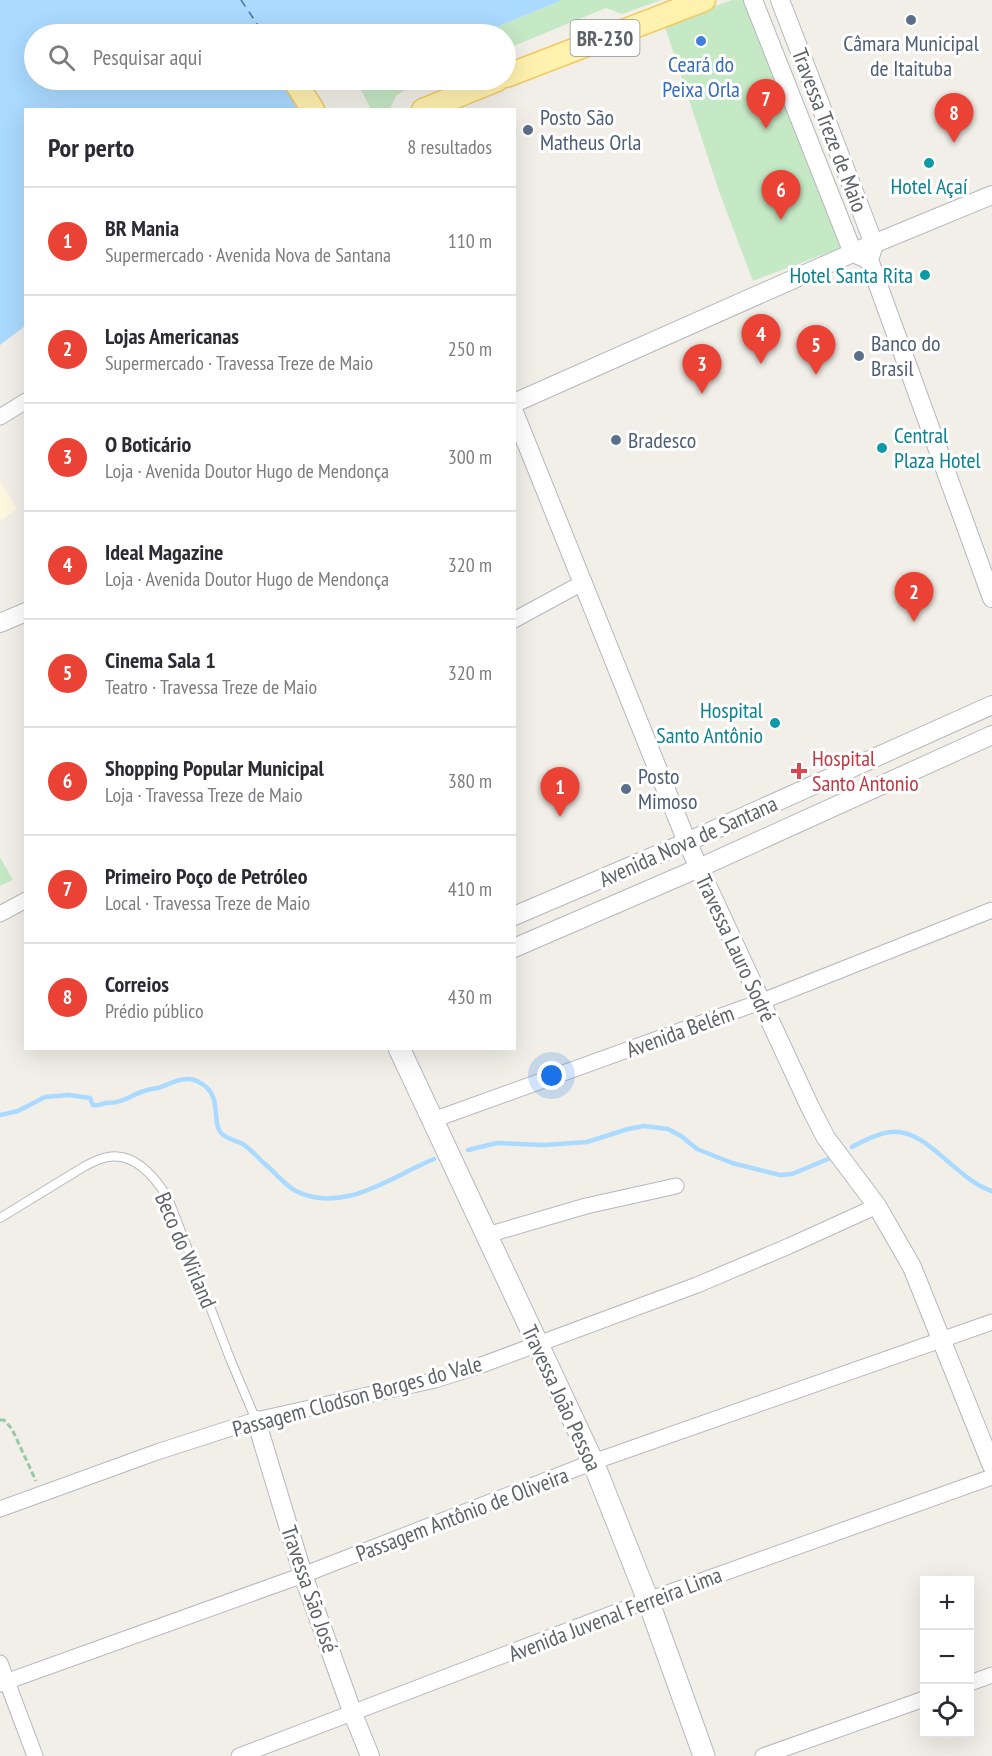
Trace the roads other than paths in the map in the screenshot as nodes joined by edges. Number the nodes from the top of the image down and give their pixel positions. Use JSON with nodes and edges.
{"nodes":[{"id":1,"x":704,"y":0,"type":"edge"},
{"id":2,"x":753,"y":0,"type":"edge"},
{"id":3,"x":780,"y":0,"type":"edge"},
{"id":4,"x":516,"y":72,"type":"edge"},
{"id":5,"x":300,"y":90,"type":"edge"},
{"id":6,"x":472,"y":90,"type":"edge"},
{"id":7,"x":312,"y":108,"type":"edge"},
{"id":8,"x":428,"y":108,"type":"edge"},
{"id":9,"x":830,"y":129,"type":"junction"},
{"id":10,"x":808,"y":139,"type":"junction"},
{"id":11,"x":992,"y":195,"type":"edge"},
{"id":12,"x":866,"y":252,"type":"junction"},
{"id":13,"x":24,"y":402,"type":"edge"},
{"id":14,"x":516,"y":402,"type":"edge"},
{"id":15,"x":516,"y":416,"type":"edge"},
{"id":16,"x":0,"y":417,"type":"edge"},
{"id":17,"x":584,"y":582,"type":"junction"},
{"id":18,"x":992,"y":598,"type":"edge"},
{"id":19,"x":24,"y":613,"type":"edge"},
{"id":20,"x":516,"y":619,"type":"edge"},
{"id":21,"x":0,"y":623,"type":"edge"},
{"id":22,"x":992,"y":705,"type":"edge"},
{"id":23,"x":931,"y":734,"type":"junction"},
{"id":24,"x":992,"y":735,"type":"edge"},
{"id":25,"x":942,"y":758,"type":"junction"},
{"id":26,"x":870,"y":760,"type":"junction"},
{"id":27,"x":881,"y":785,"type":"junction"},
{"id":28,"x":687,"y":842,"type":"junction"},
{"id":29,"x":699,"y":868,"type":"junction"},
{"id":30,"x":560,"y":896,"type":"junction"},
{"id":31,"x":24,"y":901,"type":"edge"},
{"id":32,"x":992,"y":910,"type":"edge"},
{"id":33,"x":0,"y":914,"type":"edge"},
{"id":34,"x":516,"y":915,"type":"edge"},
{"id":35,"x":571,"y":922,"type":"junction"},
{"id":36,"x":516,"y":947,"type":"edge"},
{"id":37,"x":760,"y":1002,"type":"junction"},
{"id":38,"x":400,"y":1050,"type":"edge"},
{"id":39,"x":434,"y":1120,"type":"junction"},
{"id":40,"x":676,"y":1186,"type":"dead end"},
{"id":41,"x":877,"y":1206,"type":"junction"},
{"id":42,"x":0,"y":1218,"type":"edge"},
{"id":43,"x":487,"y":1235,"type":"junction"},
{"id":44,"x":992,"y":1322,"type":"edge"},
{"id":45,"x":942,"y":1340,"type":"junction"},
{"id":46,"x":538,"y":1343,"type":"junction"},
{"id":47,"x":256,"y":1420,"type":"junction"},
{"id":48,"x":593,"y":1462,"type":"junction"},
{"id":49,"x":992,"y":1466,"type":"edge"},
{"id":50,"x":992,"y":1477,"type":"edge"},
{"id":51,"x":0,"y":1509,"type":"edge"},
{"id":52,"x":303,"y":1575,"type":"junction"},
{"id":53,"x":648,"y":1600,"type":"junction"},
{"id":54,"x":0,"y":1663,"type":"edge"},
{"id":55,"x":992,"y":1675,"type":"edge"},
{"id":56,"x":974,"y":1681,"type":"edge"},
{"id":57,"x":3,"y":1682,"type":"edge"},
{"id":58,"x":920,"y":1700,"type":"edge"},
{"id":59,"x":353,"y":1714,"type":"junction"},
{"id":60,"x":35,"y":1756,"type":"edge"},
{"id":61,"x":239,"y":1756,"type":"edge"},
{"id":62,"x":370,"y":1756,"type":"edge"},
{"id":63,"x":704,"y":1756,"type":"edge"},
{"id":64,"x":763,"y":1756,"type":"edge"}],
"edges":[{"from":1,"to":4,"type":"main road","number":"BR-230"},
{"from":2,"to":10,"type":"street","name":"Travessa Treze de Maio"},
{"from":3,"to":9,"type":"street","name":"Travessa Treze de Maio"},
{"from":5,"to":7,"type":"main road"},
{"from":6,"to":8,"type":"main road"},
{"from":9,"to":10,"type":"street"},
{"from":9,"to":12,"type":"street","name":"Travessa Treze de Maio"},
{"from":10,"to":12,"type":"street","name":"Travessa Treze de Maio"},
{"from":11,"to":12,"type":"street"},
{"from":12,"to":14,"type":"street"},
{"from":12,"to":18,"type":"street","name":"Travessa Treze de Maio"},
{"from":13,"to":16,"type":"street"},
{"from":15,"to":17,"type":"street","name":"Travessa Lauro Sodré"},
{"from":17,"to":20,"type":"street"},
{"from":17,"to":28,"type":"street","name":"Travessa Lauro Sodré"},
{"from":19,"to":21,"type":"street"},
{"from":22,"to":23,"type":"street","name":"Avenida Nova de Santana"},
{"from":23,"to":25,"type":"street"},
{"from":23,"to":26,"type":"street","name":"Avenida Nova de Santana"},
{"from":24,"to":25,"type":"street","name":"Avenida Nova de Santana"},
{"from":25,"to":27,"type":"street","name":"Avenida Nova de Santana"},
{"from":26,"to":27,"type":"street"},
{"from":26,"to":28,"type":"street","name":"Avenida Nova de Santana"},
{"from":27,"to":29,"type":"street","name":"Avenida Nova de Santana"},
{"from":28,"to":29,"type":"street","name":"Travessa Lauro Sodré"},
{"from":28,"to":30,"type":"street","name":"Avenida Nova de Santana"},
{"from":29,"to":35,"type":"street","name":"Avenida Nova de Santana"},
{"from":29,"to":37,"type":"street","name":"Travessa Lauro Sodré"},
{"from":30,"to":34,"type":"street","name":"Avenida Nova de Santana"},
{"from":30,"to":35,"type":"street"},
{"from":31,"to":33,"type":"street"},
{"from":32,"to":37,"type":"street","name":"Avenida Belém"},
{"from":35,"to":36,"type":"street","name":"Avenida Nova de Santana"},
{"from":37,"to":39,"type":"street","name":"Avenida Belém"},
{"from":37,"to":41,"type":"street","name":"Travessa Lauro Sodré"},
{"from":38,"to":39,"type":"main road","name":"Travessa João Pessoa"},
{"from":39,"to":43,"type":"main road","name":"Travessa João Pessoa"},
{"from":40,"to":43,"type":"street"},
{"from":41,"to":45,"type":"street","name":"Travessa Lauro Sodré"},
{"from":41,"to":46,"type":"street","name":"Passagem Clodson Borges do Vale"},
{"from":42,"to":47,"type":"lane","name":"Beco do Wirland"},
{"from":43,"to":46,"type":"main road","name":"Travessa João Pessoa"},
{"from":44,"to":45,"type":"street","name":"Passagem Antônio de Oliveira"},
{"from":45,"to":48,"type":"street","name":"Passagem Antônio de Oliveira"},
{"from":45,"to":49,"type":"street","name":"Travessa Lauro Sodré"},
{"from":46,"to":47,"type":"street","name":"Passagem Clodson Borges do Vale"},
{"from":46,"to":48,"type":"main road","name":"Travessa João Pessoa"},
{"from":47,"to":51,"type":"street","name":"Passagem Clodson Borges do Vale"},
{"from":47,"to":52,"type":"street","name":"Travessa São José"},
{"from":48,"to":52,"type":"street","name":"Passagem Antônio de Oliveira"},
{"from":48,"to":53,"type":"main road","name":"Travessa João Pessoa"},
{"from":50,"to":53,"type":"street","name":"Avenida Juvenal Ferreira Lima"},
{"from":52,"to":57,"type":"street","name":"Passagem Antônio de Oliveira"},
{"from":52,"to":59,"type":"street","name":"Travessa São José"},
{"from":53,"to":59,"type":"street","name":"Avenida Juvenal Ferreira Lima"},
{"from":53,"to":63,"type":"main road","name":"Travessa João Pessoa"},
{"from":54,"to":57,"type":"street"},
{"from":55,"to":56,"type":"street"},
{"from":57,"to":60,"type":"street"},
{"from":58,"to":64,"type":"street"},
{"from":59,"to":61,"type":"street","name":"Avenida Juvenal Ferreira Lima"},
{"from":59,"to":62,"type":"street","name":"Travessa São José"}]}
